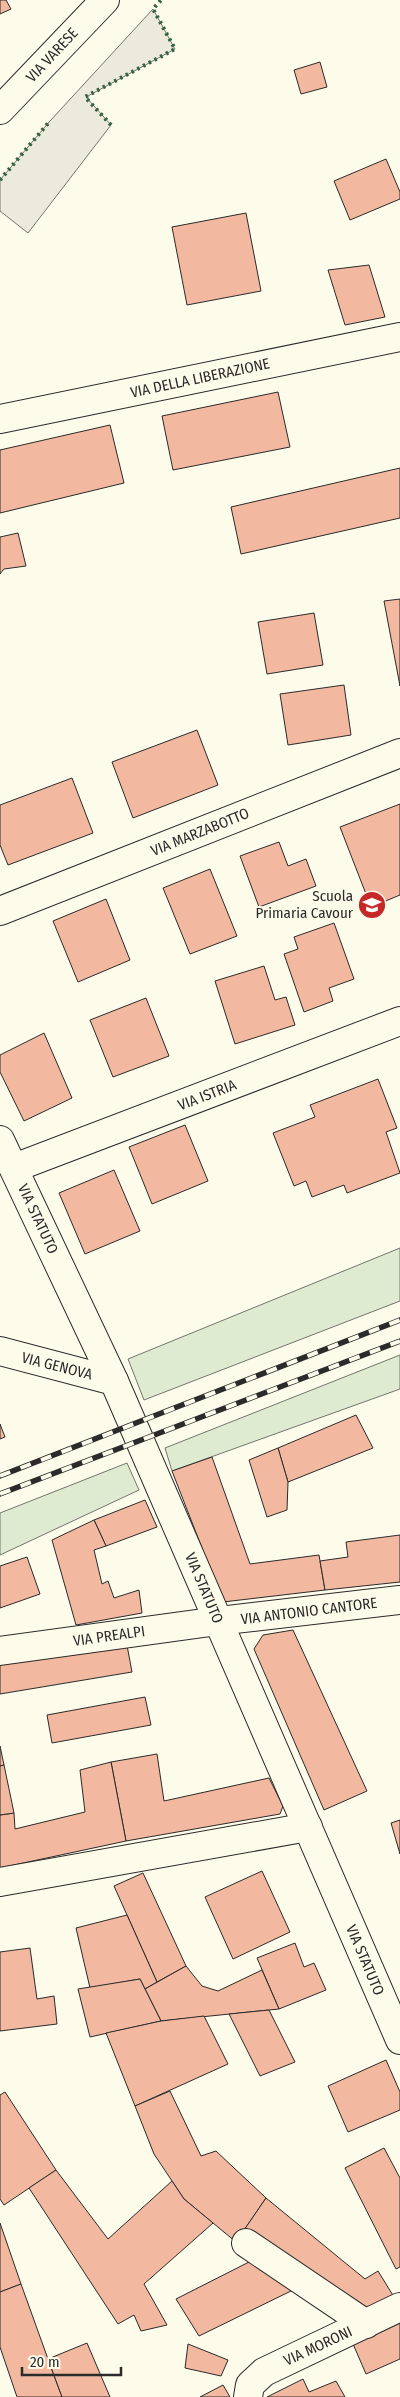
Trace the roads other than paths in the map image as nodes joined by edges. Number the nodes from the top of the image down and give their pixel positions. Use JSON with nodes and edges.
{"nodes":[{"id":1,"x":80,"y":0,"type":"edge"},
{"id":2,"x":105,"y":0,"type":"edge"},
{"id":3,"x":0,"y":106,"type":"edge"},
{"id":4,"x":0,"y":110,"type":"edge"},
{"id":5,"x":400,"y":337,"type":"edge"},
{"id":6,"x":0,"y":419,"type":"edge"},
{"id":7,"x":400,"y":753,"type":"edge"},
{"id":8,"x":0,"y":912,"type":"edge"},
{"id":9,"x":400,"y":1021,"type":"edge"},
{"id":10,"x":0,"y":1140,"type":"edge"},
{"id":11,"x":14,"y":1168,"type":"junction"},
{"id":12,"x":0,"y":1352,"type":"edge"},
{"id":13,"x":114,"y":1381,"type":"junction"},
{"id":14,"x":400,"y":1600,"type":"edge"},
{"id":15,"x":218,"y":1621,"type":"junction"},
{"id":16,"x":0,"y":1651,"type":"edge"},
{"id":17,"x":308,"y":1827,"type":"junction"},
{"id":18,"x":0,"y":1882,"type":"edge"},
{"id":19,"x":400,"y":2040,"type":"edge"},
{"id":20,"x":246,"y":2243,"type":"dead end"},
{"id":21,"x":400,"y":2307,"type":"edge"},
{"id":22,"x":366,"y":2324,"type":"junction"},
{"id":23,"x":248,"y":2397,"type":"edge"}],
"edges":[{"from":1,"to":3,"type":"street","name":"VIA VARESE"},
{"from":2,"to":4,"type":"street","name":"VIA VARESE"},
{"from":5,"to":6,"type":"street","name":"VIA DELLA LIBERAZIONE"},
{"from":7,"to":8,"type":"street","name":"VIA MARZABOTTO"},
{"from":9,"to":11,"type":"street","name":"VIA ISTRIA"},
{"from":10,"to":11,"type":"street","name":"VIA STATUTO"},
{"from":11,"to":13,"type":"street","name":"VIA STATUTO"},
{"from":12,"to":13,"type":"street","name":"VIA GENOVA"},
{"from":13,"to":15,"type":"street","name":"VIA STATUTO"},
{"from":14,"to":15,"type":"street","name":"VIA ANTONIO CANTORE"},
{"from":15,"to":16,"type":"street","name":"VIA PREALPI"},
{"from":15,"to":17,"type":"street","name":"VIA STATUTO"},
{"from":17,"to":18,"type":"street"},
{"from":17,"to":19,"type":"street","name":"VIA STATUTO"},
{"from":20,"to":22,"type":"street"},
{"from":21,"to":22,"type":"street","name":"VIA MORONI"},
{"from":22,"to":23,"type":"street","name":"VIA MORONI"}]}
